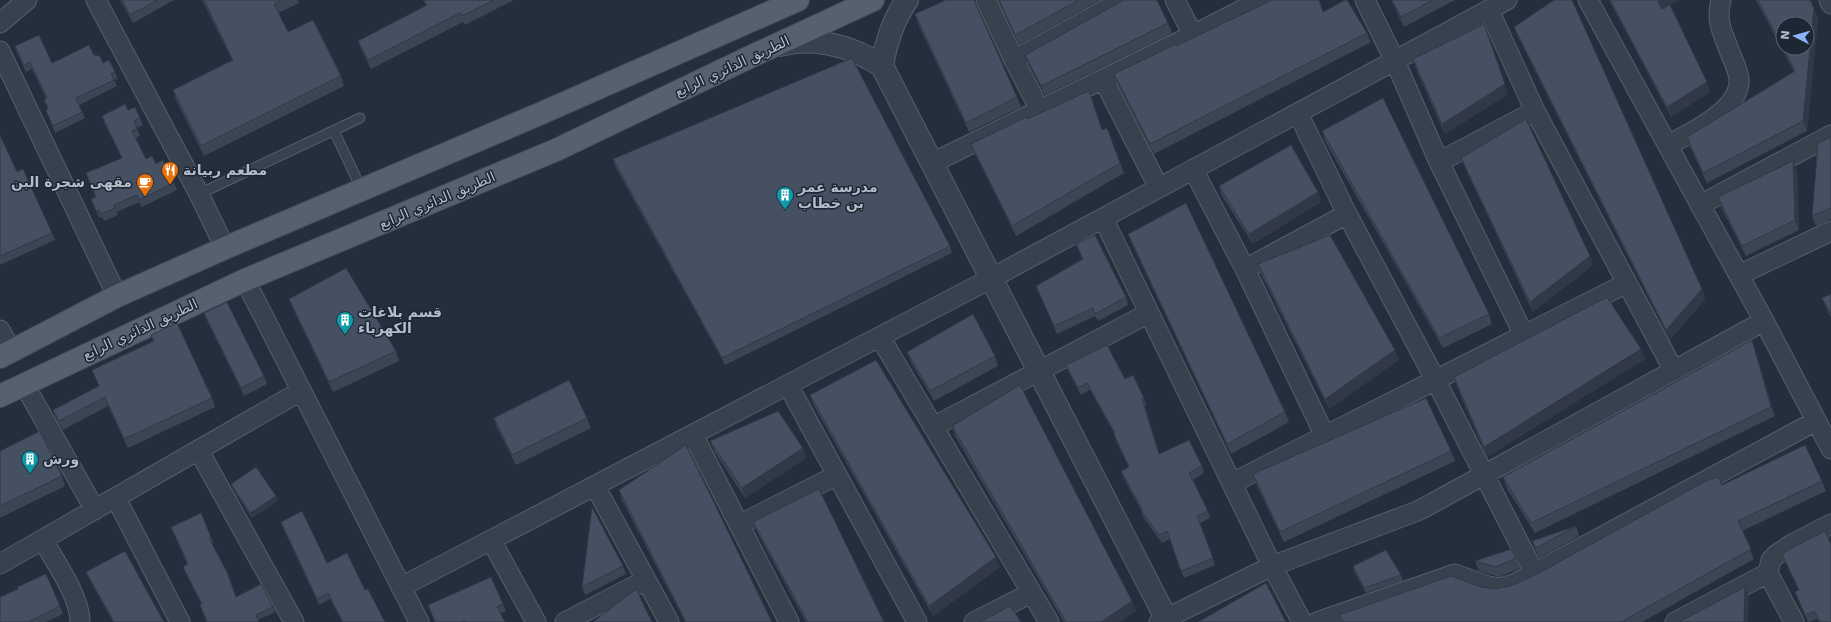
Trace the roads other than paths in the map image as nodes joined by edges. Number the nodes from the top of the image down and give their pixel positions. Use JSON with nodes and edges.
{"nodes":[{"id":1,"x":27,"y":0,"type":"edge"},
{"id":2,"x":96,"y":0,"type":"edge"},
{"id":3,"x":776,"y":0,"type":"edge"},
{"id":4,"x":798,"y":0,"type":"edge"},
{"id":5,"x":873,"y":0,"type":"edge"},
{"id":6,"x":907,"y":0,"type":"edge"},
{"id":7,"x":986,"y":0,"type":"edge"},
{"id":8,"x":1123,"y":0,"type":"edge"},
{"id":9,"x":1175,"y":0,"type":"edge"},
{"id":10,"x":1261,"y":0,"type":"edge"},
{"id":11,"x":1365,"y":0,"type":"edge"},
{"id":12,"x":1507,"y":0,"type":"edge"},
{"id":13,"x":1588,"y":0,"type":"edge"},
{"id":14,"x":1721,"y":0,"type":"edge"},
{"id":15,"x":1829,"y":0,"type":"edge"},
{"id":16,"x":1831,"y":4,"type":"edge"},
{"id":17,"x":1489,"y":10,"type":"junction"},
{"id":18,"x":754,"y":19,"type":"junction"},
{"id":19,"x":0,"y":23,"type":"edge"},
{"id":20,"x":1193,"y":35,"type":"junction"},
{"id":21,"x":770,"y":48,"type":"junction"},
{"id":22,"x":0,"y":51,"type":"edge"},
{"id":23,"x":1014,"y":60,"type":"junction"},
{"id":24,"x":1395,"y":61,"type":"junction"},
{"id":25,"x":882,"y":66,"type":"junction"},
{"id":26,"x":1103,"y":79,"type":"junction"},
{"id":27,"x":1040,"y":110,"type":"junction"},
{"id":28,"x":1536,"y":111,"type":"junction"},
{"id":29,"x":1298,"y":113,"type":"junction"},
{"id":30,"x":360,"y":118,"type":"dead end"},
{"id":31,"x":334,"y":131,"type":"junction"},
{"id":32,"x":1831,"y":135,"type":"edge"},
{"id":33,"x":1668,"y":145,"type":"junction"},
{"id":34,"x":1438,"y":162,"type":"junction"},
{"id":35,"x":932,"y":163,"type":"junction"},
{"id":36,"x":1194,"y":169,"type":"junction"},
{"id":37,"x":1159,"y":188,"type":"junction"},
{"id":38,"x":362,"y":190,"type":"junction"},
{"id":39,"x":199,"y":194,"type":"junction"},
{"id":40,"x":1700,"y":205,"type":"junction"},
{"id":41,"x":1347,"y":214,"type":"junction"},
{"id":42,"x":1103,"y":218,"type":"junction"},
{"id":43,"x":1831,"y":231,"type":"edge"},
{"id":44,"x":224,"y":248,"type":"junction"},
{"id":45,"x":1244,"y":269,"type":"junction"},
{"id":46,"x":1739,"y":275,"type":"junction"},
{"id":47,"x":992,"y":278,"type":"junction"},
{"id":48,"x":245,"y":280,"type":"junction"},
{"id":49,"x":1627,"y":283,"type":"junction"},
{"id":50,"x":117,"y":296,"type":"junction"},
{"id":51,"x":1149,"y":313,"type":"junction"},
{"id":52,"x":1764,"y":321,"type":"junction"},
{"id":53,"x":0,"y":330,"type":"edge"},
{"id":54,"x":1524,"y":335,"type":"junction"},
{"id":55,"x":880,"y":337,"type":"junction"},
{"id":56,"x":6,"y":354,"type":"edge"},
{"id":57,"x":1674,"y":371,"type":"junction"},
{"id":58,"x":1040,"y":372,"type":"junction"},
{"id":59,"x":1435,"y":379,"type":"junction"},
{"id":60,"x":24,"y":384,"type":"junction"},
{"id":61,"x":788,"y":385,"type":"junction"},
{"id":62,"x":301,"y":391,"type":"junction"},
{"id":63,"x":0,"y":396,"type":"edge"},
{"id":64,"x":1816,"y":421,"type":"junction"},
{"id":65,"x":933,"y":428,"type":"junction"},
{"id":66,"x":693,"y":435,"type":"junction"},
{"id":67,"x":1325,"y":436,"type":"junction"},
{"id":68,"x":1831,"y":448,"type":"edge"},
{"id":69,"x":199,"y":451,"type":"junction"},
{"id":70,"x":1483,"y":475,"type":"junction"},
{"id":71,"x":837,"y":476,"type":"junction"},
{"id":72,"x":1232,"y":483,"type":"junction"},
{"id":73,"x":595,"y":486,"type":"junction"},
{"id":74,"x":116,"y":498,"type":"junction"},
{"id":75,"x":96,"y":510,"type":"junction"},
{"id":76,"x":1831,"y":524,"type":"edge"},
{"id":77,"x":739,"y":525,"type":"junction"},
{"id":78,"x":42,"y":540,"type":"junction"},
{"id":79,"x":492,"y":540,"type":"junction"},
{"id":80,"x":0,"y":564,"type":"edge"},
{"id":81,"x":1272,"y":566,"type":"junction"},
{"id":82,"x":1768,"y":573,"type":"junction"},
{"id":83,"x":1534,"y":574,"type":"junction"},
{"id":84,"x":646,"y":580,"type":"junction"},
{"id":85,"x":401,"y":587,"type":"junction"},
{"id":86,"x":1031,"y":593,"type":"junction"},
{"id":87,"x":1164,"y":620,"type":"edge"},
{"id":88,"x":80,"y":622,"type":"edge"},
{"id":89,"x":180,"y":622,"type":"edge"},
{"id":90,"x":294,"y":622,"type":"edge"},
{"id":91,"x":419,"y":622,"type":"edge"},
{"id":92,"x":536,"y":622,"type":"edge"},
{"id":93,"x":565,"y":622,"type":"edge"},
{"id":94,"x":669,"y":622,"type":"edge"},
{"id":95,"x":789,"y":622,"type":"edge"},
{"id":96,"x":917,"y":622,"type":"edge"},
{"id":97,"x":974,"y":622,"type":"edge"},
{"id":98,"x":1049,"y":622,"type":"edge"},
{"id":99,"x":1302,"y":622,"type":"edge"},
{"id":100,"x":1317,"y":622,"type":"edge"},
{"id":101,"x":1675,"y":622,"type":"edge"},
{"id":102,"x":1794,"y":622,"type":"edge"}],
"edges":[{"from":1,"to":19,"type":"street"},
{"from":2,"to":39,"type":"street"},
{"from":3,"to":18,"type":"street"},
{"from":4,"to":18,"type":"main road"},
{"from":5,"to":21,"type":"main road","name":"الطريق الدائري الرابع"},
{"from":6,"to":25,"type":"street"},
{"from":7,"to":23,"type":"street"},
{"from":8,"to":23,"type":"street"},
{"from":9,"to":20,"type":"street"},
{"from":10,"to":20,"type":"street"},
{"from":11,"to":24,"type":"street"},
{"from":12,"to":17,"type":"street"},
{"from":13,"to":33,"type":"street"},
{"from":14,"to":33,"type":"street"},
{"from":15,"to":16,"type":"street"},
{"from":17,"to":24,"type":"street"},
{"from":17,"to":28,"type":"street"},
{"from":18,"to":38,"type":"main road"},
{"from":20,"to":26,"type":"street"},
{"from":21,"to":25,"type":"street"},
{"from":21,"to":48,"type":"main road","name":"الطريق الدائري الرابع"},
{"from":22,"to":50,"type":"street"},
{"from":23,"to":27,"type":"street"},
{"from":24,"to":29,"type":"street"},
{"from":24,"to":34,"type":"street"},
{"from":25,"to":35,"type":"street"},
{"from":26,"to":27,"type":"street"},
{"from":26,"to":37,"type":"street"},
{"from":27,"to":35,"type":"street"},
{"from":28,"to":34,"type":"street"},
{"from":28,"to":49,"type":"street"},
{"from":29,"to":36,"type":"street"},
{"from":29,"to":41,"type":"street"},
{"from":30,"to":31,"type":"lane"},
{"from":31,"to":38,"type":"lane"},
{"from":31,"to":39,"type":"lane"},
{"from":32,"to":40,"type":"street"},
{"from":33,"to":40,"type":"street"},
{"from":34,"to":54,"type":"street"},
{"from":35,"to":47,"type":"street"},
{"from":36,"to":37,"type":"street"},
{"from":36,"to":45,"type":"street"},
{"from":37,"to":42,"type":"street"},
{"from":38,"to":44,"type":"main road"},
{"from":39,"to":44,"type":"street"},
{"from":40,"to":46,"type":"street"},
{"from":41,"to":45,"type":"street"},
{"from":41,"to":59,"type":"street"},
{"from":42,"to":47,"type":"street"},
{"from":42,"to":51,"type":"street"},
{"from":43,"to":46,"type":"street"},
{"from":44,"to":50,"type":"main road"},
{"from":45,"to":67,"type":"street"},
{"from":46,"to":52,"type":"street"},
{"from":47,"to":55,"type":"street"},
{"from":47,"to":58,"type":"street"},
{"from":48,"to":60,"type":"main road","name":"الطريق الدائري الرابع"},
{"from":48,"to":62,"type":"street"},
{"from":49,"to":54,"type":"street"},
{"from":49,"to":57,"type":"street"},
{"from":50,"to":56,"type":"main road"},
{"from":51,"to":58,"type":"street"},
{"from":51,"to":72,"type":"street"},
{"from":52,"to":57,"type":"street"},
{"from":52,"to":64,"type":"street"},
{"from":53,"to":56,"type":"street"},
{"from":54,"to":59,"type":"street"},
{"from":55,"to":61,"type":"street"},
{"from":55,"to":65,"type":"street"},
{"from":57,"to":70,"type":"street"},
{"from":58,"to":65,"type":"street"},
{"from":58,"to":87,"type":"street"},
{"from":59,"to":67,"type":"street"},
{"from":59,"to":70,"type":"street"},
{"from":60,"to":63,"type":"main road","name":"الطريق الدائري الرابع"},
{"from":60,"to":75,"type":"street"},
{"from":61,"to":66,"type":"street"},
{"from":61,"to":71,"type":"street"},
{"from":62,"to":69,"type":"street"},
{"from":62,"to":85,"type":"street"},
{"from":64,"to":68,"type":"street"},
{"from":64,"to":83,"type":"street"},
{"from":65,"to":86,"type":"street"},
{"from":66,"to":73,"type":"street"},
{"from":66,"to":77,"type":"street"},
{"from":67,"to":72,"type":"street"},
{"from":69,"to":74,"type":"street"},
{"from":69,"to":90,"type":"street"},
{"from":70,"to":81,"type":"street"},
{"from":70,"to":83,"type":"street"},
{"from":71,"to":77,"type":"street"},
{"from":71,"to":96,"type":"street"},
{"from":72,"to":81,"type":"street"},
{"from":73,"to":79,"type":"street"},
{"from":73,"to":84,"type":"street"},
{"from":74,"to":75,"type":"street"},
{"from":74,"to":89,"type":"street"},
{"from":75,"to":78,"type":"street"},
{"from":76,"to":82,"type":"street"},
{"from":77,"to":95,"type":"street"},
{"from":78,"to":80,"type":"street"},
{"from":78,"to":88,"type":"street"},
{"from":79,"to":85,"type":"street"},
{"from":79,"to":92,"type":"street"},
{"from":81,"to":87,"type":"street"},
{"from":81,"to":99,"type":"street"},
{"from":82,"to":101,"type":"street"},
{"from":82,"to":102,"type":"street"},
{"from":83,"to":100,"type":"street"},
{"from":84,"to":93,"type":"street"},
{"from":84,"to":94,"type":"street"},
{"from":85,"to":91,"type":"street"},
{"from":86,"to":97,"type":"street"},
{"from":86,"to":98,"type":"street"}]}
